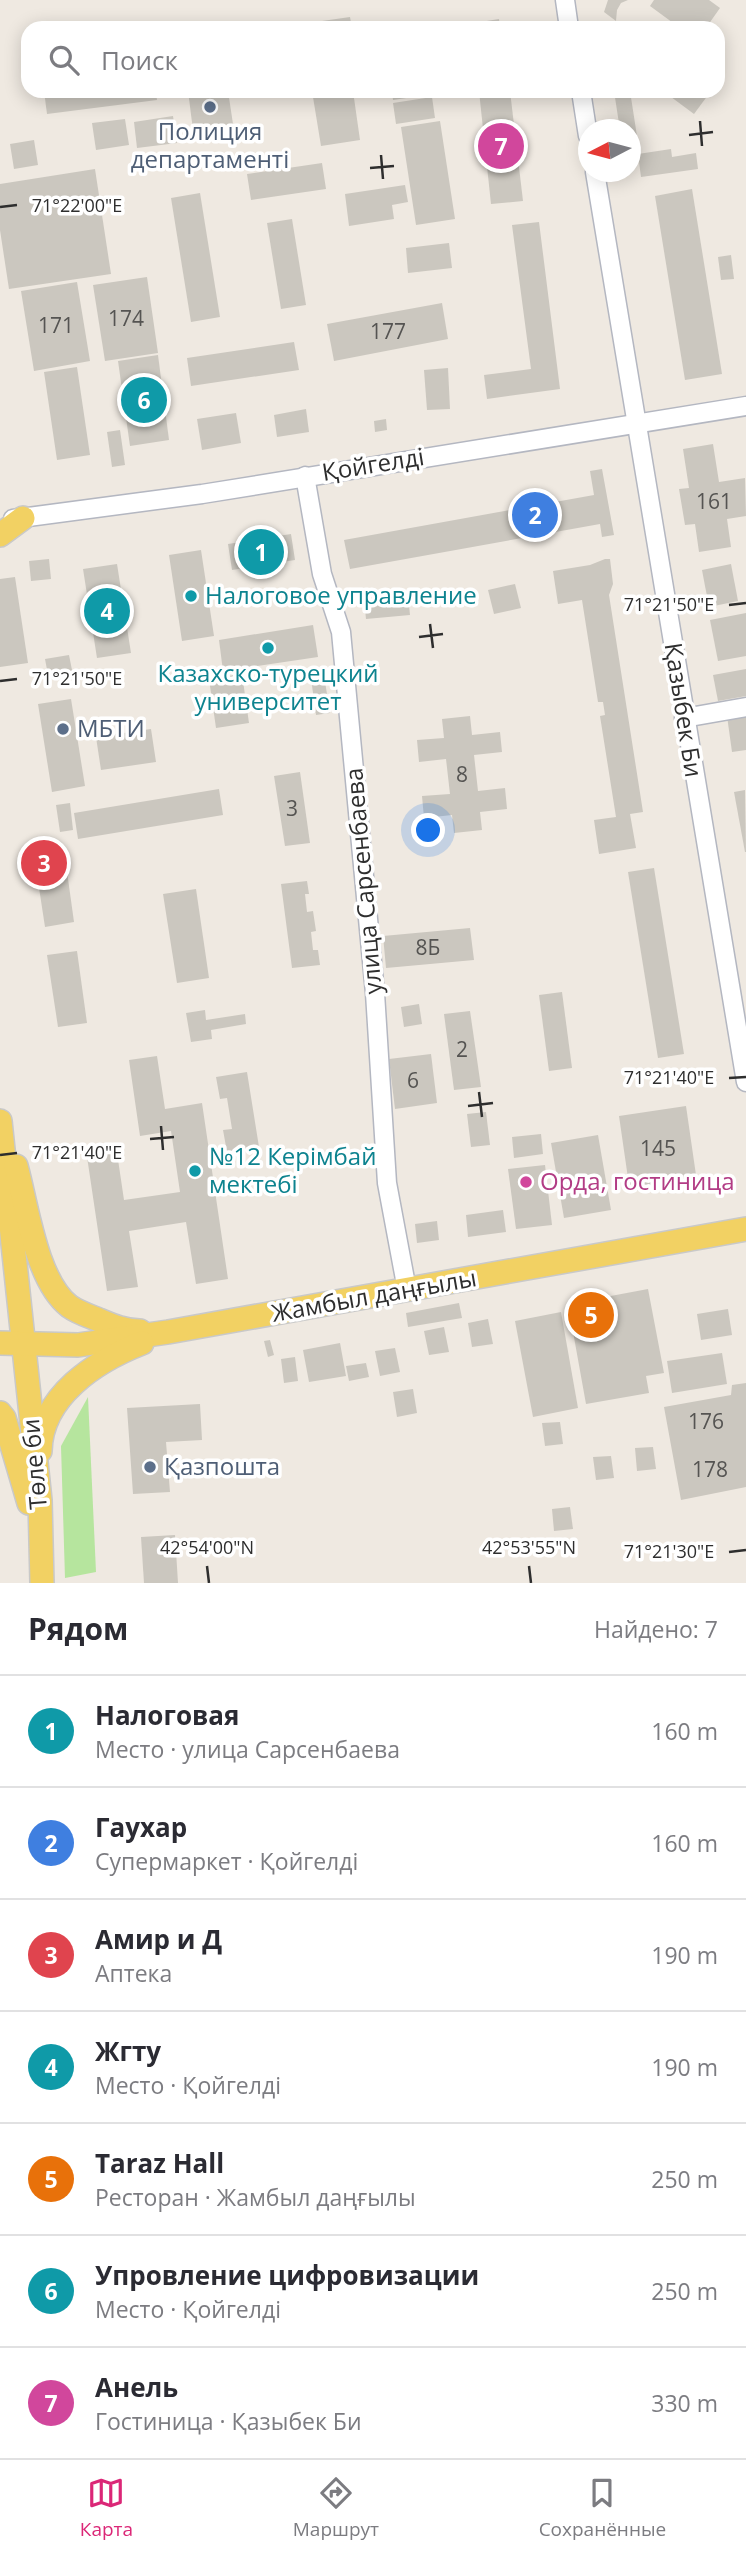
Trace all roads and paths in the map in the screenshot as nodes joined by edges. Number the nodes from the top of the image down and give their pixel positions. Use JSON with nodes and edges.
{"nodes":[{"id":1,"x":565,"y":0,"type":"edge"},
{"id":2,"x":568,"y":21,"type":"edge"},
{"id":3,"x":581,"y":98,"type":"edge"},
{"id":4,"x":586,"y":119,"type":"edge"},
{"id":5,"x":597,"y":182,"type":"edge"},
{"id":6,"x":746,"y":406,"type":"edge"},
{"id":7,"x":639,"y":424,"type":"junction"},
{"id":8,"x":305,"y":475,"type":"junction"},
{"id":9,"x":0,"y":511,"type":"edge"},
{"id":10,"x":23,"y":518,"type":"junction"},
{"id":11,"x":0,"y":521,"type":"edge"},
{"id":12,"x":0,"y":534,"type":"edge"},
{"id":13,"x":746,"y":707,"type":"edge"},
{"id":14,"x":684,"y":718,"type":"junction"},
{"id":15,"x":746,"y":1082,"type":"edge"},
{"id":16,"x":0,"y":1104,"type":"edge"},
{"id":17,"x":0,"y":1121,"type":"edge"},
{"id":18,"x":746,"y":1229,"type":"edge"},
{"id":19,"x":407,"y":1290,"type":"junction"},
{"id":20,"x":168,"y":1332,"type":"junction"},
{"id":21,"x":11,"y":1344,"type":"edge"},
{"id":22,"x":0,"y":1413,"type":"edge"},
{"id":23,"x":40,"y":1500,"type":"junction"},
{"id":24,"x":41,"y":1541,"type":"junction"},
{"id":25,"x":42,"y":1583,"type":"edge"}],
"edges":[{"from":1,"to":2,"type":"street"},
{"from":3,"to":4,"type":"street"},
{"from":5,"to":7,"type":"street","name":"Қазыбек Би"},
{"from":6,"to":7,"type":"street","name":"Қойгелді"},
{"from":7,"to":8,"type":"street","name":"Қойгелді"},
{"from":7,"to":14,"type":"street","name":"Қазыбек Би"},
{"from":8,"to":10,"type":"street","name":"Қойгелді"},
{"from":8,"to":19,"type":"street","name":"улица Сарсенбаева"},
{"from":9,"to":10,"type":"main road"},
{"from":10,"to":11,"type":"street","name":"Қойгелді"},
{"from":10,"to":12,"type":"main road"},
{"from":13,"to":14,"type":"street"},
{"from":14,"to":15,"type":"street","name":"Қазыбек Би"},
{"from":16,"to":20,"type":"main road"},
{"from":17,"to":21,"type":"main road","name":"Төле би"},
{"from":18,"to":19,"type":"main road","name":"Жамбыл даңғылы"},
{"from":19,"to":20,"type":"main road","name":"Жамбыл даңғылы"},
{"from":20,"to":21,"type":"main road","name":"Жамбыл даңғылы"},
{"from":20,"to":23,"type":"main road"},
{"from":21,"to":23,"type":"main road","name":"Төле би"},
{"from":22,"to":24,"type":"main road"},
{"from":23,"to":24,"type":"main road","name":"Төле би"},
{"from":24,"to":25,"type":"main road","name":"Төле би"}]}
